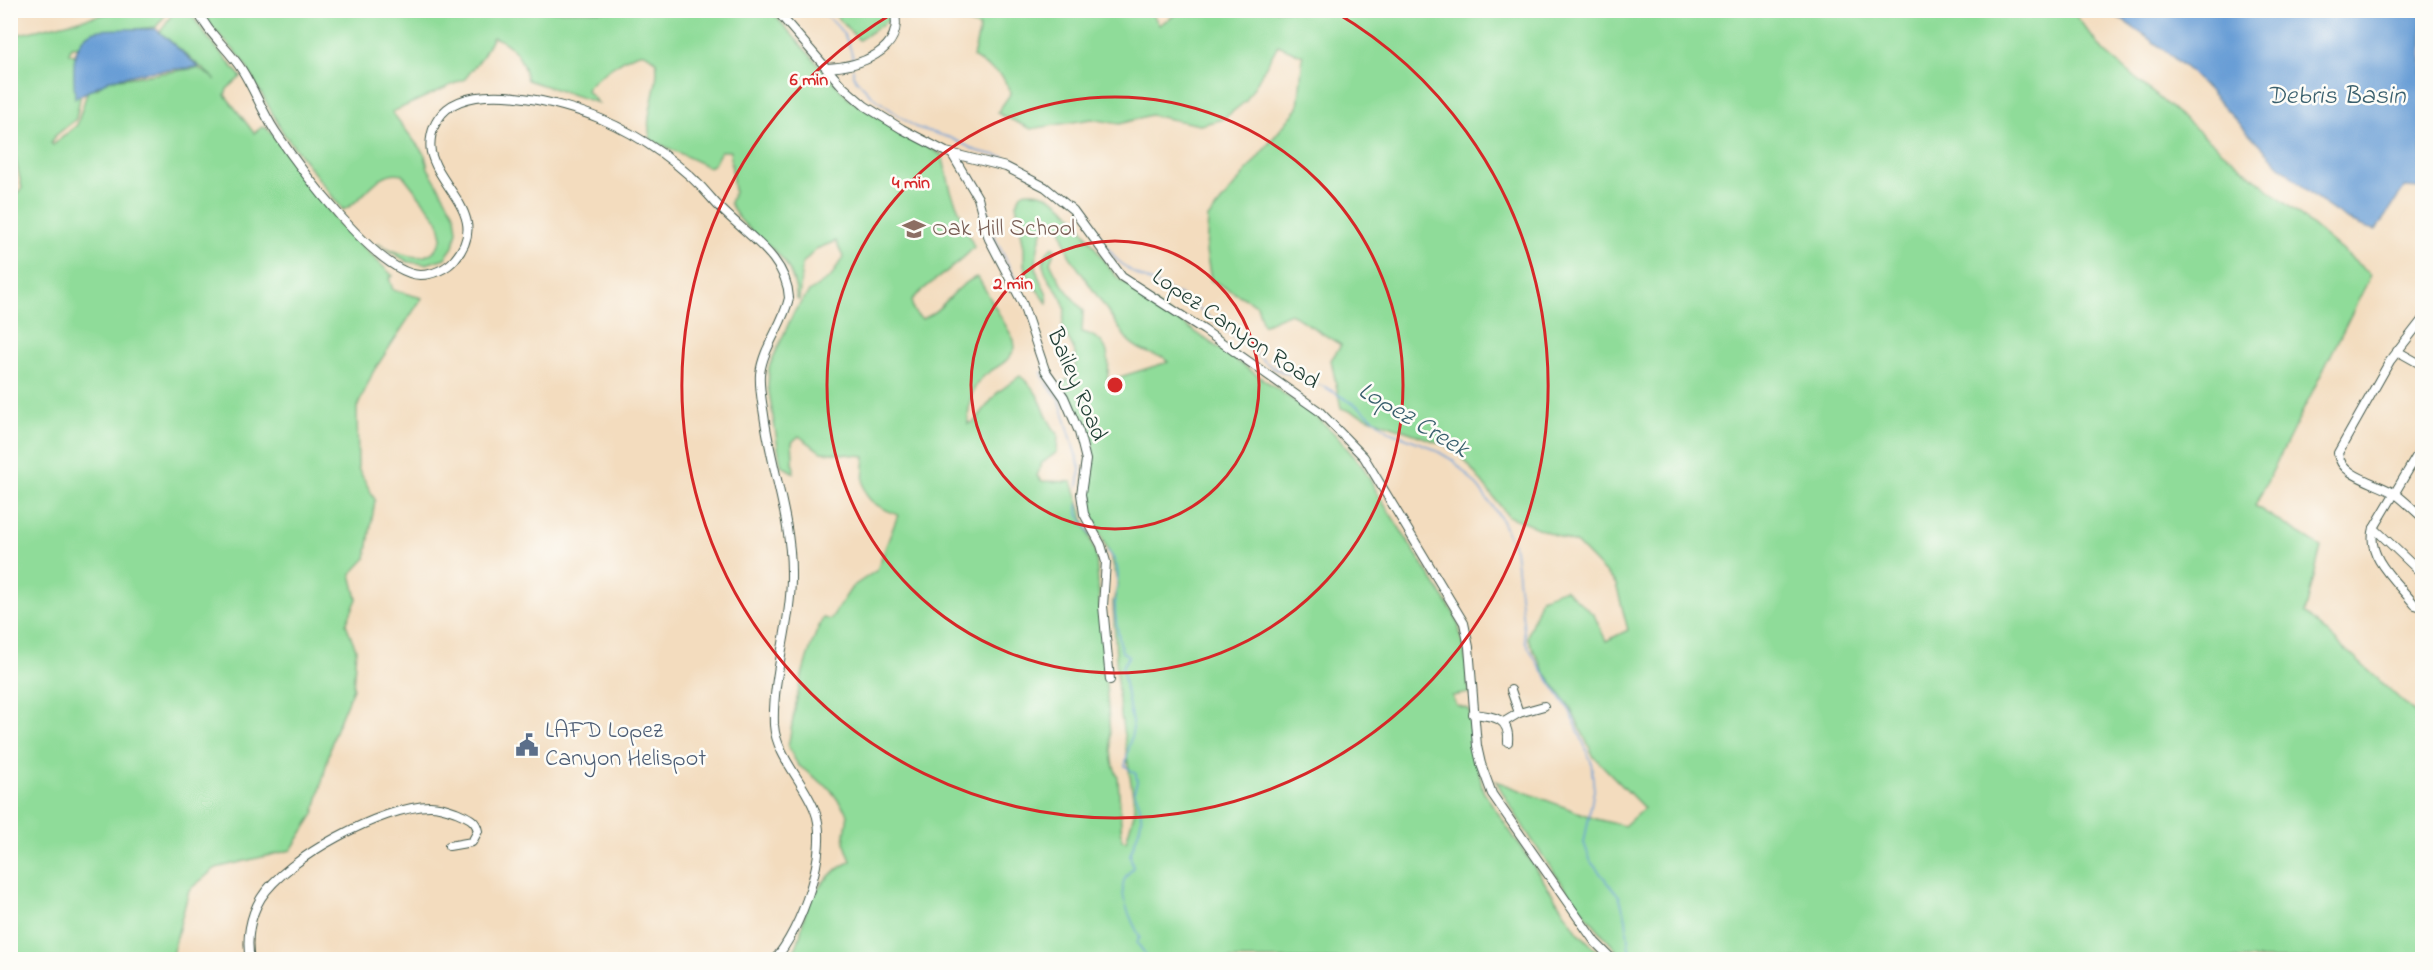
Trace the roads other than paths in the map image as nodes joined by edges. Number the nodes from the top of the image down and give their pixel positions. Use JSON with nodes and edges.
{"nodes":[{"id":1,"x":197,"y":10,"type":"edge"},
{"id":2,"x":776,"y":10,"type":"edge"},
{"id":3,"x":894,"y":10,"type":"edge"},
{"id":4,"x":826,"y":68,"type":"junction"},
{"id":5,"x":952,"y":154,"type":"junction"},
{"id":6,"x":2422,"y":320,"type":"edge"},
{"id":7,"x":2397,"y":351,"type":"junction"},
{"id":8,"x":2422,"y":365,"type":"edge"},
{"id":9,"x":2422,"y":447,"type":"edge"},
{"id":10,"x":2396,"y":495,"type":"junction"},
{"id":11,"x":2422,"y":517,"type":"edge"},
{"id":12,"x":2374,"y":528,"type":"junction"},
{"id":13,"x":2422,"y":574,"type":"edge"},
{"id":14,"x":2422,"y":607,"type":"edge"},
{"id":15,"x":1110,"y":680,"type":"dead end"},
{"id":16,"x":1511,"y":690,"type":"dead end"},
{"id":17,"x":1544,"y":706,"type":"dead end"},
{"id":18,"x":1519,"y":713,"type":"junction"},
{"id":19,"x":1473,"y":714,"type":"junction"},
{"id":20,"x":1504,"y":722,"type":"junction"},
{"id":21,"x":1508,"y":742,"type":"dead end"},
{"id":22,"x":449,"y":846,"type":"dead end"},
{"id":23,"x":250,"y":960,"type":"edge"},
{"id":24,"x":774,"y":960,"type":"edge"},
{"id":25,"x":1612,"y":960,"type":"edge"}],
"edges":[{"from":1,"to":24,"type":"street"},
{"from":2,"to":4,"type":"street","name":"Lopez Canyon Road"},
{"from":3,"to":4,"type":"street"},
{"from":4,"to":5,"type":"street","name":"Lopez Canyon Road"},
{"from":5,"to":15,"type":"street","name":"Bailey Road"},
{"from":5,"to":19,"type":"street","name":"Lopez Canyon Road"},
{"from":6,"to":7,"type":"street"},
{"from":7,"to":8,"type":"street"},
{"from":7,"to":10,"type":"street"},
{"from":9,"to":10,"type":"street"},
{"from":10,"to":11,"type":"street"},
{"from":10,"to":12,"type":"street"},
{"from":12,"to":13,"type":"street"},
{"from":12,"to":14,"type":"street"},
{"from":16,"to":18,"type":"street"},
{"from":17,"to":18,"type":"street"},
{"from":18,"to":20,"type":"street"},
{"from":19,"to":20,"type":"street"},
{"from":19,"to":25,"type":"street","name":"Lopez Canyon Road"},
{"from":20,"to":21,"type":"street"},
{"from":22,"to":23,"type":"street"}]}
